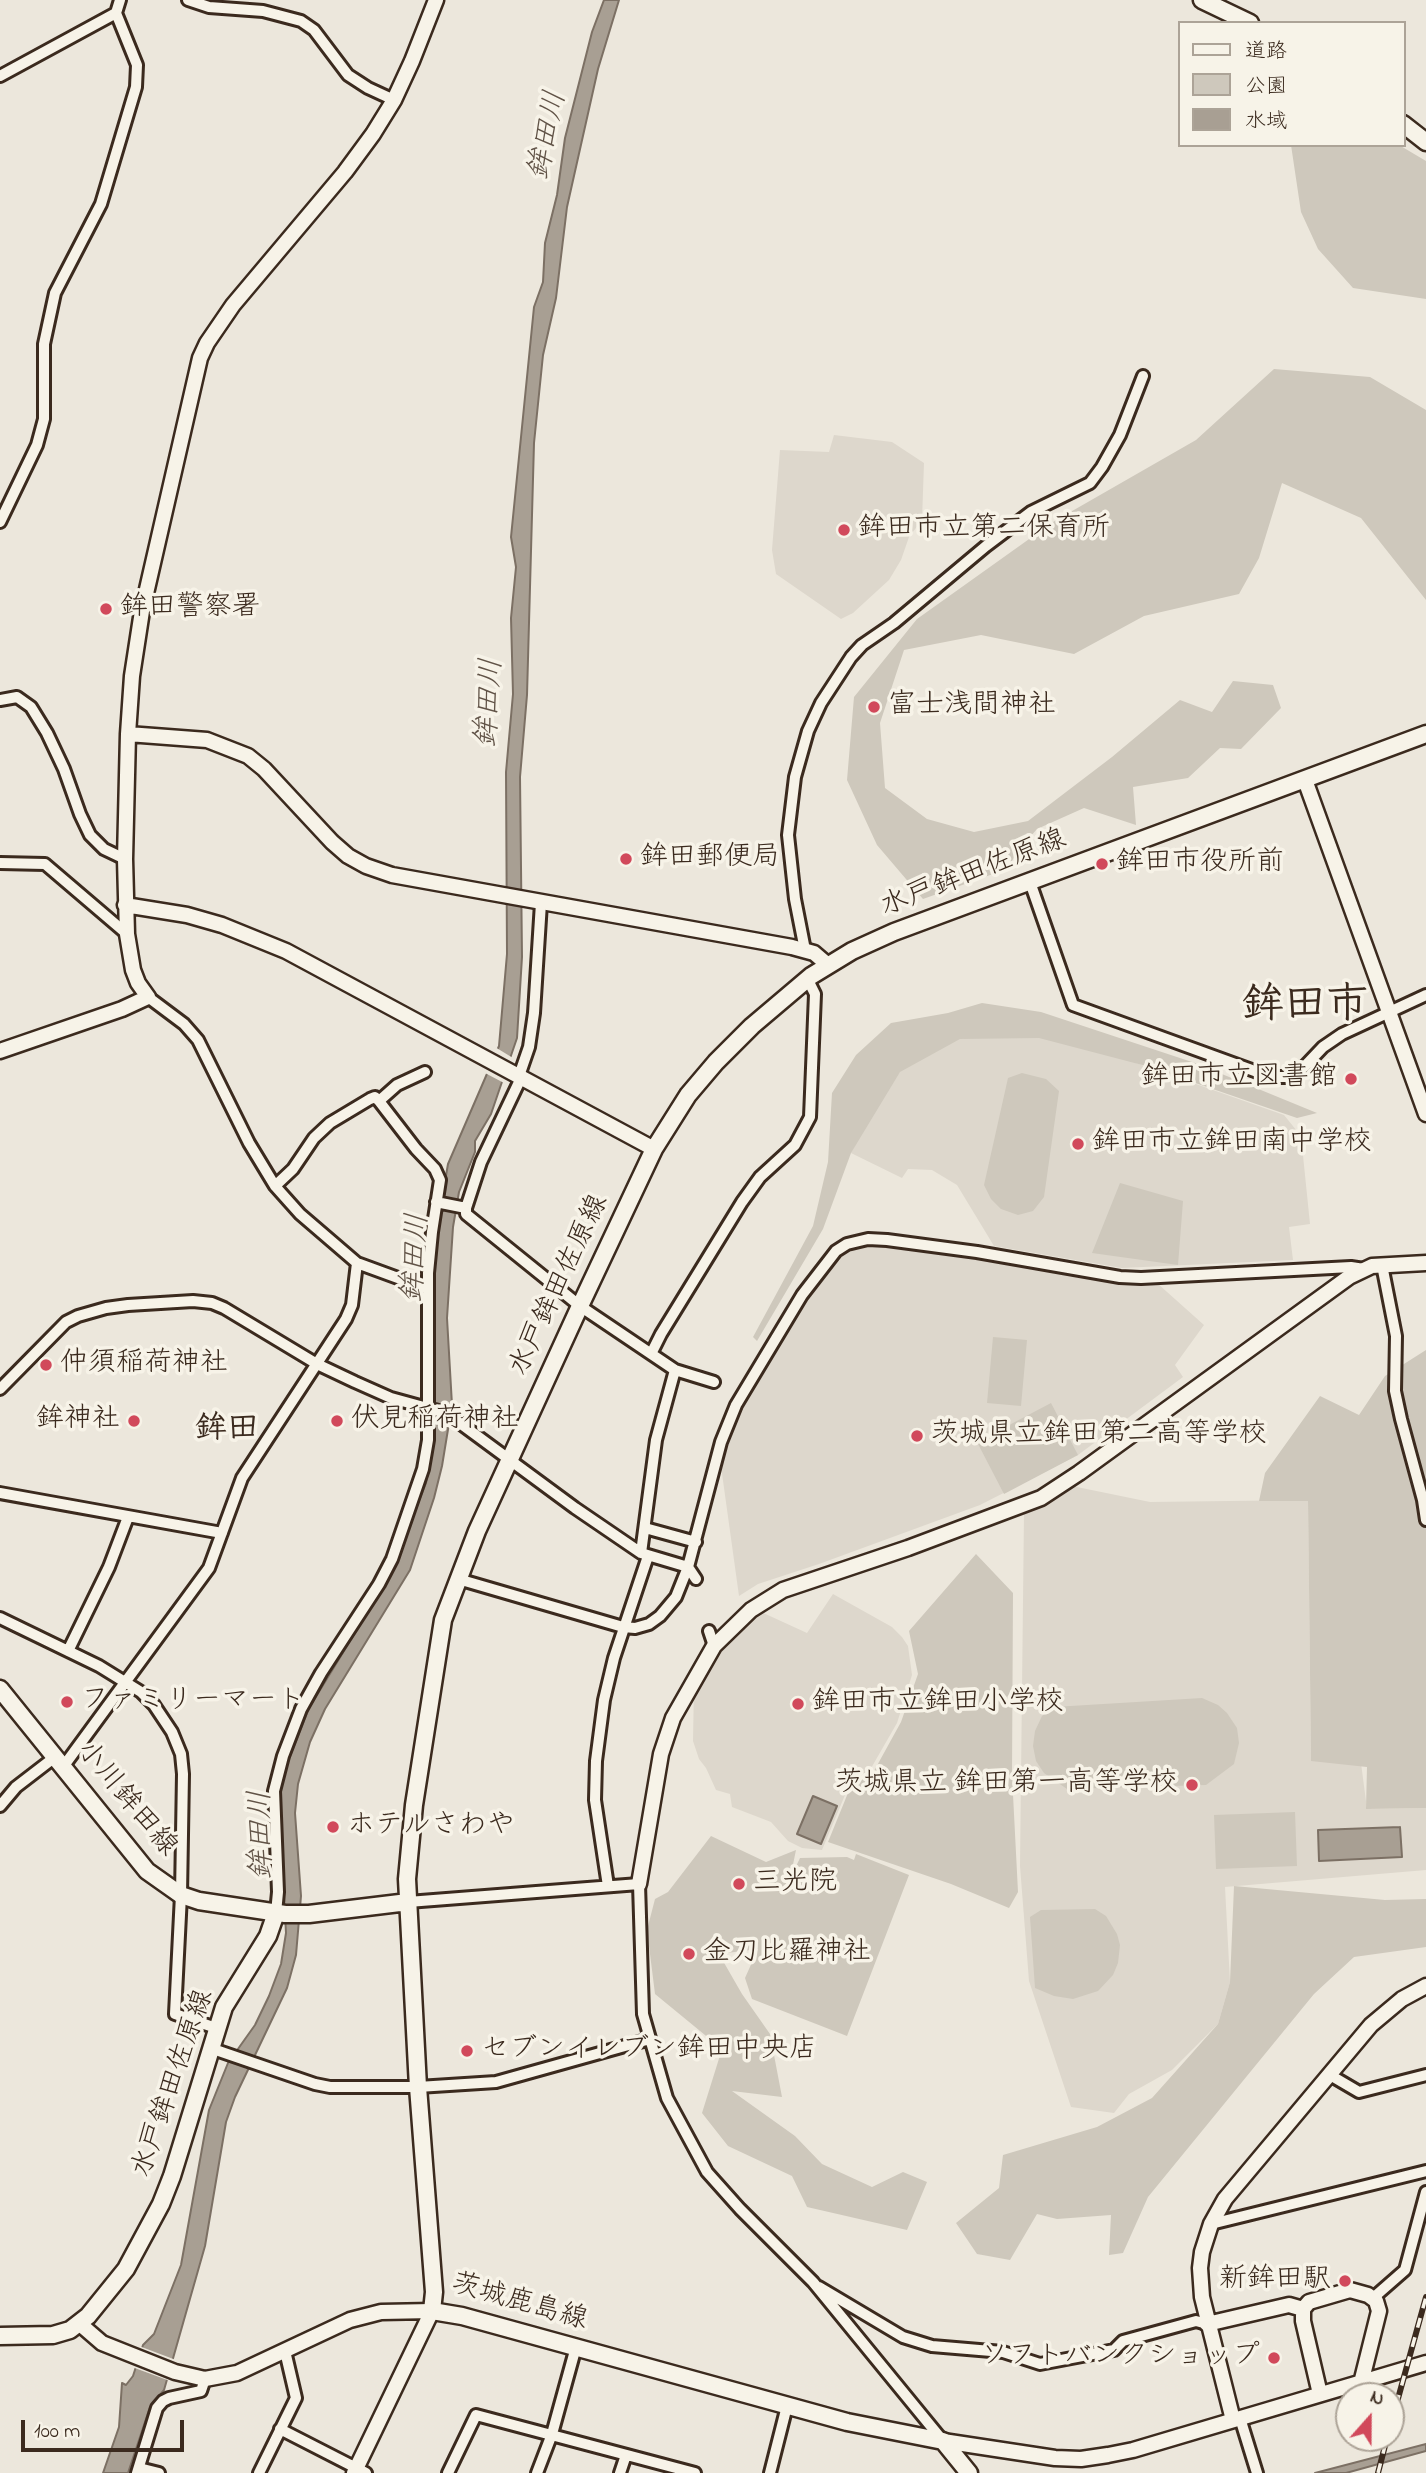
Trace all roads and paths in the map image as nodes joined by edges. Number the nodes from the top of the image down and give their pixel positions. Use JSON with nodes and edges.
{"nodes":[{"id":1,"x":120,"y":0,"type":"edge"},
{"id":2,"x":188,"y":0,"type":"edge"},
{"id":3,"x":436,"y":0,"type":"edge"},
{"id":4,"x":1202,"y":0,"type":"edge"},
{"id":5,"x":116,"y":13,"type":"junction"},
{"id":6,"x":1246,"y":21,"type":"edge"},
{"id":7,"x":0,"y":76,"type":"edge"},
{"id":8,"x":394,"y":100,"type":"junction"},
{"id":9,"x":1405,"y":126,"type":"edge"},
{"id":10,"x":1426,"y":142,"type":"edge"},
{"id":11,"x":1143,"y":376,"type":"dead end"},
{"id":12,"x":0,"y":522,"type":"edge"},
{"id":13,"x":0,"y":700,"type":"edge"},
{"id":14,"x":128,"y":734,"type":"junction"},
{"id":15,"x":1426,"y":734,"type":"edge"},
{"id":16,"x":1305,"y":779,"type":"junction"},
{"id":17,"x":125,"y":859,"type":"junction"},
{"id":18,"x":0,"y":863,"type":"edge"},
{"id":19,"x":1030,"y":882,"type":"junction"},
{"id":20,"x":539,"y":903,"type":"junction"},
{"id":21,"x":125,"y":905,"type":"junction"},
{"id":22,"x":127,"y":934,"type":"junction"},
{"id":23,"x":805,"y":950,"type":"junction"},
{"id":24,"x":828,"y":965,"type":"junction"},
{"id":25,"x":807,"y":978,"type":"junction"},
{"id":26,"x":1426,"y":995,"type":"edge"},
{"id":27,"x":148,"y":998,"type":"junction"},
{"id":28,"x":1389,"y":1012,"type":"junction"},
{"id":29,"x":0,"y":1051,"type":"edge"},
{"id":30,"x":425,"y":1072,"type":"dead end"},
{"id":31,"x":518,"y":1076,"type":"junction"},
{"id":32,"x":379,"y":1101,"type":"junction"},
{"id":33,"x":1426,"y":1114,"type":"edge"},
{"id":34,"x":654,"y":1149,"type":"junction"},
{"id":35,"x":275,"y":1186,"type":"junction"},
{"id":36,"x":438,"y":1202,"type":"junction"},
{"id":37,"x":464,"y":1208,"type":"junction"},
{"id":38,"x":357,"y":1263,"type":"junction"},
{"id":39,"x":1426,"y":1263,"type":"edge"},
{"id":40,"x":1382,"y":1265,"type":"junction"},
{"id":41,"x":1364,"y":1269,"type":"junction"},
{"id":42,"x":428,"y":1289,"type":"junction"},
{"id":43,"x":580,"y":1306,"type":"junction"},
{"id":44,"x":651,"y":1354,"type":"junction"},
{"id":45,"x":317,"y":1364,"type":"junction"},
{"id":46,"x":676,"y":1370,"type":"junction"},
{"id":47,"x":714,"y":1382,"type":"dead end"},
{"id":48,"x":0,"y":1389,"type":"edge"},
{"id":49,"x":432,"y":1409,"type":"junction"},
{"id":50,"x":510,"y":1459,"type":"junction"},
{"id":51,"x":0,"y":1493,"type":"edge"},
{"id":52,"x":128,"y":1517,"type":"junction"},
{"id":53,"x":1426,"y":1520,"type":"edge"},
{"id":54,"x":645,"y":1528,"type":"junction"},
{"id":55,"x":222,"y":1533,"type":"junction"},
{"id":56,"x":696,"y":1542,"type":"junction"},
{"id":57,"x":645,"y":1554,"type":"junction"},
{"id":58,"x":688,"y":1567,"type":"junction"},
{"id":59,"x":458,"y":1579,"type":"junction"},
{"id":60,"x":696,"y":1579,"type":"dead end"},
{"id":61,"x":0,"y":1618,"type":"edge"},
{"id":62,"x":623,"y":1627,"type":"junction"},
{"id":63,"x":709,"y":1631,"type":"dead end"},
{"id":64,"x":714,"y":1646,"type":"junction"},
{"id":65,"x":68,"y":1651,"type":"junction"},
{"id":66,"x":125,"y":1681,"type":"junction"},
{"id":67,"x":0,"y":1689,"type":"edge"},
{"id":68,"x":59,"y":1762,"type":"junction"},
{"id":69,"x":0,"y":1806,"type":"edge"},
{"id":70,"x":639,"y":1884,"type":"junction"},
{"id":71,"x":608,"y":1886,"type":"junction"},
{"id":72,"x":181,"y":1895,"type":"junction"},
{"id":73,"x":408,"y":1902,"type":"junction"},
{"id":74,"x":280,"y":1914,"type":"junction"},
{"id":75,"x":1426,"y":1986,"type":"edge"},
{"id":76,"x":216,"y":2028,"type":"junction"},
{"id":77,"x":650,"y":2039,"type":"junction"},
{"id":78,"x":210,"y":2048,"type":"junction"},
{"id":79,"x":1330,"y":2075,"type":"junction"},
{"id":80,"x":1426,"y":2075,"type":"edge"},
{"id":81,"x":418,"y":2087,"type":"junction"},
{"id":82,"x":1426,"y":2171,"type":"edge"},
{"id":83,"x":1426,"y":2192,"type":"edge"},
{"id":84,"x":1211,"y":2224,"type":"junction"},
{"id":85,"x":813,"y":2283,"type":"junction"},
{"id":86,"x":1373,"y":2298,"type":"junction"},
{"id":87,"x":1303,"y":2309,"type":"junction"},
{"id":88,"x":432,"y":2311,"type":"junction"},
{"id":89,"x":80,"y":2324,"type":"junction"},
{"id":90,"x":1207,"y":2324,"type":"junction"},
{"id":91,"x":0,"y":2336,"type":"edge"},
{"id":92,"x":576,"y":2347,"type":"junction"},
{"id":93,"x":285,"y":2351,"type":"junction"},
{"id":94,"x":1426,"y":2363,"type":"edge"},
{"id":95,"x":205,"y":2379,"type":"junction"},
{"id":96,"x":1361,"y":2382,"type":"edge"},
{"id":97,"x":1364,"y":2382,"type":"edge"},
{"id":98,"x":1335,"y":2390,"type":"edge"},
{"id":99,"x":1320,"y":2394,"type":"junction"},
{"id":100,"x":787,"y":2406,"type":"junction"},
{"id":101,"x":1236,"y":2419,"type":"junction"},
{"id":102,"x":280,"y":2429,"type":"junction"},
{"id":103,"x":552,"y":2434,"type":"junction"},
{"id":104,"x":943,"y":2441,"type":"junction"},
{"id":105,"x":626,"y":2455,"type":"junction"},
{"id":106,"x":138,"y":2471,"type":"edge"},
{"id":107,"x":359,"y":2471,"type":"edge"},
{"id":108,"x":159,"y":2473,"type":"edge"},
{"id":109,"x":259,"y":2473,"type":"edge"},
{"id":110,"x":448,"y":2473,"type":"edge"},
{"id":111,"x":537,"y":2473,"type":"edge"},
{"id":112,"x":620,"y":2473,"type":"edge"},
{"id":113,"x":693,"y":2473,"type":"edge"},
{"id":114,"x":770,"y":2473,"type":"edge"},
{"id":115,"x":969,"y":2473,"type":"edge"},
{"id":116,"x":1257,"y":2473,"type":"edge"}],
"edges":[{"from":1,"to":5,"type":"street"},
{"from":2,"to":8,"type":"street"},
{"from":3,"to":8,"type":"street"},
{"from":4,"to":6,"type":"main road"},
{"from":5,"to":7,"type":"street"},
{"from":5,"to":12,"type":"street"},
{"from":8,"to":14,"type":"street"},
{"from":9,"to":10,"type":"main road"},
{"from":11,"to":23,"type":"street"},
{"from":13,"to":17,"type":"street"},
{"from":14,"to":17,"type":"street"},
{"from":14,"to":20,"type":"street"},
{"from":15,"to":16,"type":"main road","name":"水戸鉾田佐原線"},
{"from":16,"to":19,"type":"main road","name":"水戸鉾田佐原線"},
{"from":16,"to":28,"type":"street"},
{"from":17,"to":21,"type":"street"},
{"from":18,"to":22,"type":"street"},
{"from":19,"to":24,"type":"main road","name":"水戸鉾田佐原線"},
{"from":19,"to":28,"type":"street"},
{"from":20,"to":23,"type":"street"},
{"from":20,"to":31,"type":"street"},
{"from":21,"to":22,"type":"street"},
{"from":21,"to":31,"type":"street"},
{"from":22,"to":27,"type":"street"},
{"from":23,"to":24,"type":"street"},
{"from":24,"to":25,"type":"main road","name":"水戸鉾田佐原線"},
{"from":25,"to":34,"type":"main road","name":"水戸鉾田佐原線"},
{"from":25,"to":44,"type":"street"},
{"from":26,"to":28,"type":"street"},
{"from":27,"to":29,"type":"street"},
{"from":27,"to":35,"type":"street"},
{"from":28,"to":33,"type":"street"},
{"from":30,"to":32,"type":"street"},
{"from":31,"to":34,"type":"street"},
{"from":31,"to":37,"type":"street"},
{"from":32,"to":35,"type":"street"},
{"from":32,"to":36,"type":"street"},
{"from":34,"to":43,"type":"main road","name":"水戸鉾田佐原線"},
{"from":35,"to":38,"type":"street"},
{"from":36,"to":37,"type":"street"},
{"from":36,"to":42,"type":"street"},
{"from":37,"to":43,"type":"street"},
{"from":38,"to":42,"type":"street"},
{"from":38,"to":45,"type":"street"},
{"from":39,"to":40,"type":"street"},
{"from":40,"to":41,"type":"street"},
{"from":40,"to":53,"type":"street"},
{"from":41,"to":56,"type":"street"},
{"from":41,"to":64,"type":"street"},
{"from":42,"to":49,"type":"street"},
{"from":43,"to":44,"type":"street"},
{"from":43,"to":50,"type":"main road","name":"水戸鉾田佐原線"},
{"from":44,"to":46,"type":"street"},
{"from":45,"to":48,"type":"street"},
{"from":45,"to":49,"type":"street"},
{"from":45,"to":55,"type":"street"},
{"from":46,"to":47,"type":"street"},
{"from":46,"to":54,"type":"street"},
{"from":49,"to":50,"type":"street"},
{"from":49,"to":74,"type":"street"},
{"from":50,"to":57,"type":"street"},
{"from":50,"to":59,"type":"main road","name":"水戸鉾田佐原線"},
{"from":51,"to":52,"type":"street"},
{"from":52,"to":55,"type":"street"},
{"from":52,"to":65,"type":"street"},
{"from":54,"to":56,"type":"street"},
{"from":54,"to":57,"type":"street"},
{"from":55,"to":66,"type":"street"},
{"from":56,"to":58,"type":"street"},
{"from":57,"to":58,"type":"street"},
{"from":57,"to":62,"type":"street"},
{"from":58,"to":60,"type":"street"},
{"from":58,"to":62,"type":"street"},
{"from":59,"to":62,"type":"street"},
{"from":59,"to":73,"type":"main road","name":"水戸鉾田佐原線"},
{"from":61,"to":65,"type":"street"},
{"from":62,"to":71,"type":"street"},
{"from":63,"to":64,"type":"street"},
{"from":64,"to":70,"type":"street"},
{"from":65,"to":66,"type":"street"},
{"from":66,"to":68,"type":"street"},
{"from":66,"to":72,"type":"street"},
{"from":67,"to":68,"type":"main road","name":"小川鉾田線"},
{"from":68,"to":69,"type":"street"},
{"from":68,"to":72,"type":"main road","name":"小川鉾田線"},
{"from":70,"to":71,"type":"street"},
{"from":70,"to":77,"type":"street"},
{"from":71,"to":73,"type":"street"},
{"from":72,"to":74,"type":"main road","name":"小川鉾田線"},
{"from":72,"to":76,"type":"street"},
{"from":73,"to":74,"type":"main road"},
{"from":73,"to":81,"type":"main road","name":"茨城鹿島線"},
{"from":74,"to":76,"type":"main road","name":"水戸鉾田佐原線"},
{"from":75,"to":79,"type":"street"},
{"from":76,"to":78,"type":"main road","name":"水戸鉾田佐原線"},
{"from":77,"to":81,"type":"street"},
{"from":77,"to":85,"type":"street"},
{"from":78,"to":81,"type":"street"},
{"from":78,"to":89,"type":"main road","name":"水戸鉾田佐原線"},
{"from":79,"to":80,"type":"street"},
{"from":79,"to":84,"type":"street"},
{"from":81,"to":88,"type":"main road","name":"茨城鹿島線"},
{"from":82,"to":84,"type":"street"},
{"from":83,"to":86,"type":"street"},
{"from":84,"to":90,"type":"street"},
{"from":85,"to":90,"type":"street"},
{"from":85,"to":104,"type":"street"},
{"from":86,"to":87,"type":"street"},
{"from":86,"to":96,"type":"street"},
{"from":87,"to":90,"type":"street"},
{"from":87,"to":99,"type":"street"},
{"from":88,"to":92,"type":"main road","name":"茨城鹿島線"},
{"from":88,"to":93,"type":"street"},
{"from":88,"to":107,"type":"street"},
{"from":89,"to":91,"type":"main road","name":"水戸鉾田佐原線"},
{"from":89,"to":95,"type":"street"},
{"from":90,"to":101,"type":"street"},
{"from":92,"to":100,"type":"main road","name":"茨城鹿島線"},
{"from":92,"to":103,"type":"street"},
{"from":93,"to":95,"type":"street"},
{"from":93,"to":102,"type":"street"},
{"from":94,"to":97,"type":"street"},
{"from":95,"to":106,"type":"street"},
{"from":98,"to":99,"type":"street"},
{"from":99,"to":101,"type":"street"},
{"from":100,"to":104,"type":"main road","name":"茨城鹿島線"},
{"from":100,"to":114,"type":"street"},
{"from":101,"to":104,"type":"street"},
{"from":101,"to":116,"type":"street"},
{"from":102,"to":107,"type":"street"},
{"from":102,"to":109,"type":"street"},
{"from":103,"to":105,"type":"street"},
{"from":103,"to":110,"type":"street"},
{"from":103,"to":111,"type":"street"},
{"from":104,"to":115,"type":"main road"},
{"from":105,"to":112,"type":"street"},
{"from":105,"to":113,"type":"street"},
{"from":106,"to":108,"type":"street"}]}
